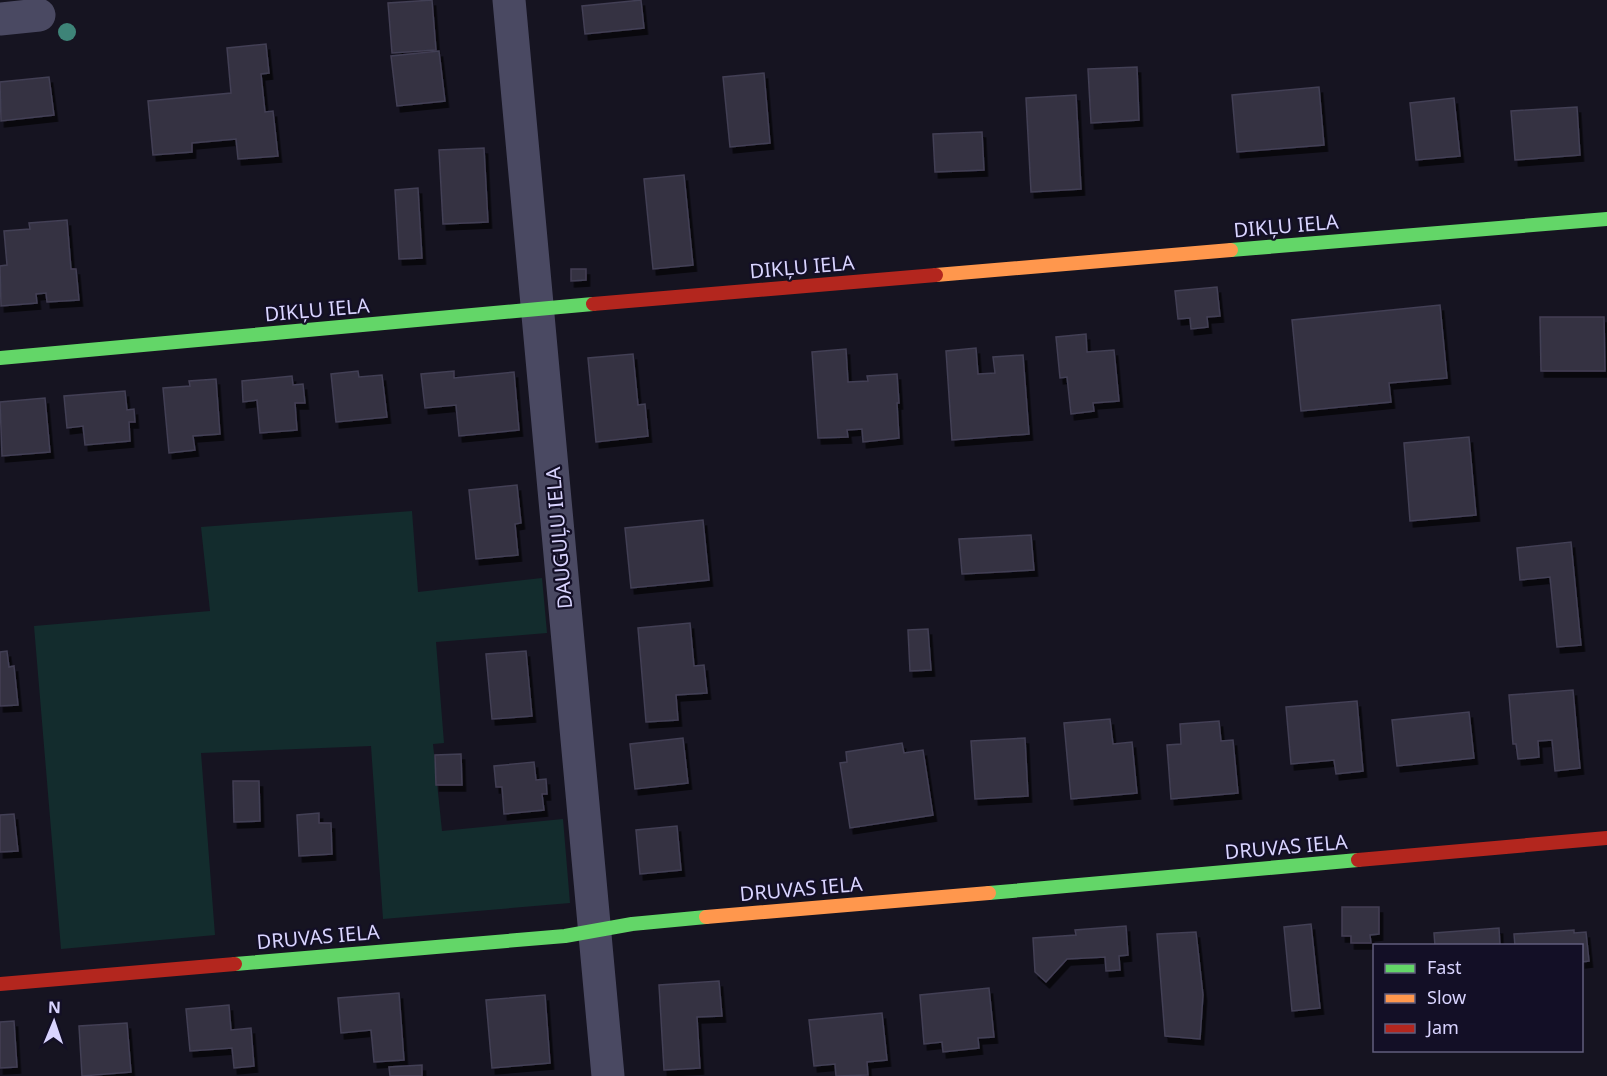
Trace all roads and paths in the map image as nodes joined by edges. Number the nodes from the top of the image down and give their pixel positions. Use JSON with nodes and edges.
{"nodes":[{"id":1,"x":509,"y":0,"type":"edge"},
{"id":2,"x":39,"y":15,"type":"dead end"},
{"id":3,"x":0,"y":19,"type":"edge"},
{"id":4,"x":1607,"y":219,"type":"edge"},
{"id":5,"x":538,"y":309,"type":"junction"},
{"id":6,"x":0,"y":358,"type":"edge"},
{"id":7,"x":1607,"y":838,"type":"edge"},
{"id":8,"x":595,"y":931,"type":"junction"},
{"id":9,"x":0,"y":984,"type":"edge"},
{"id":10,"x":608,"y":1076,"type":"edge"}],
"edges":[{"from":1,"to":5,"type":"street","name":"DAUGUĻU IELA"},
{"from":2,"to":3,"type":"street"},
{"from":4,"to":5,"type":"street","name":"DIKĻU IELA"},
{"from":5,"to":6,"type":"street","name":"DIKĻU IELA"},
{"from":5,"to":8,"type":"street","name":"DAUGUĻU IELA"},
{"from":7,"to":8,"type":"street","name":"DRUVAS IELA"},
{"from":8,"to":9,"type":"street","name":"DRUVAS IELA"},
{"from":8,"to":10,"type":"street","name":"DAUGUĻU IELA"}]}
